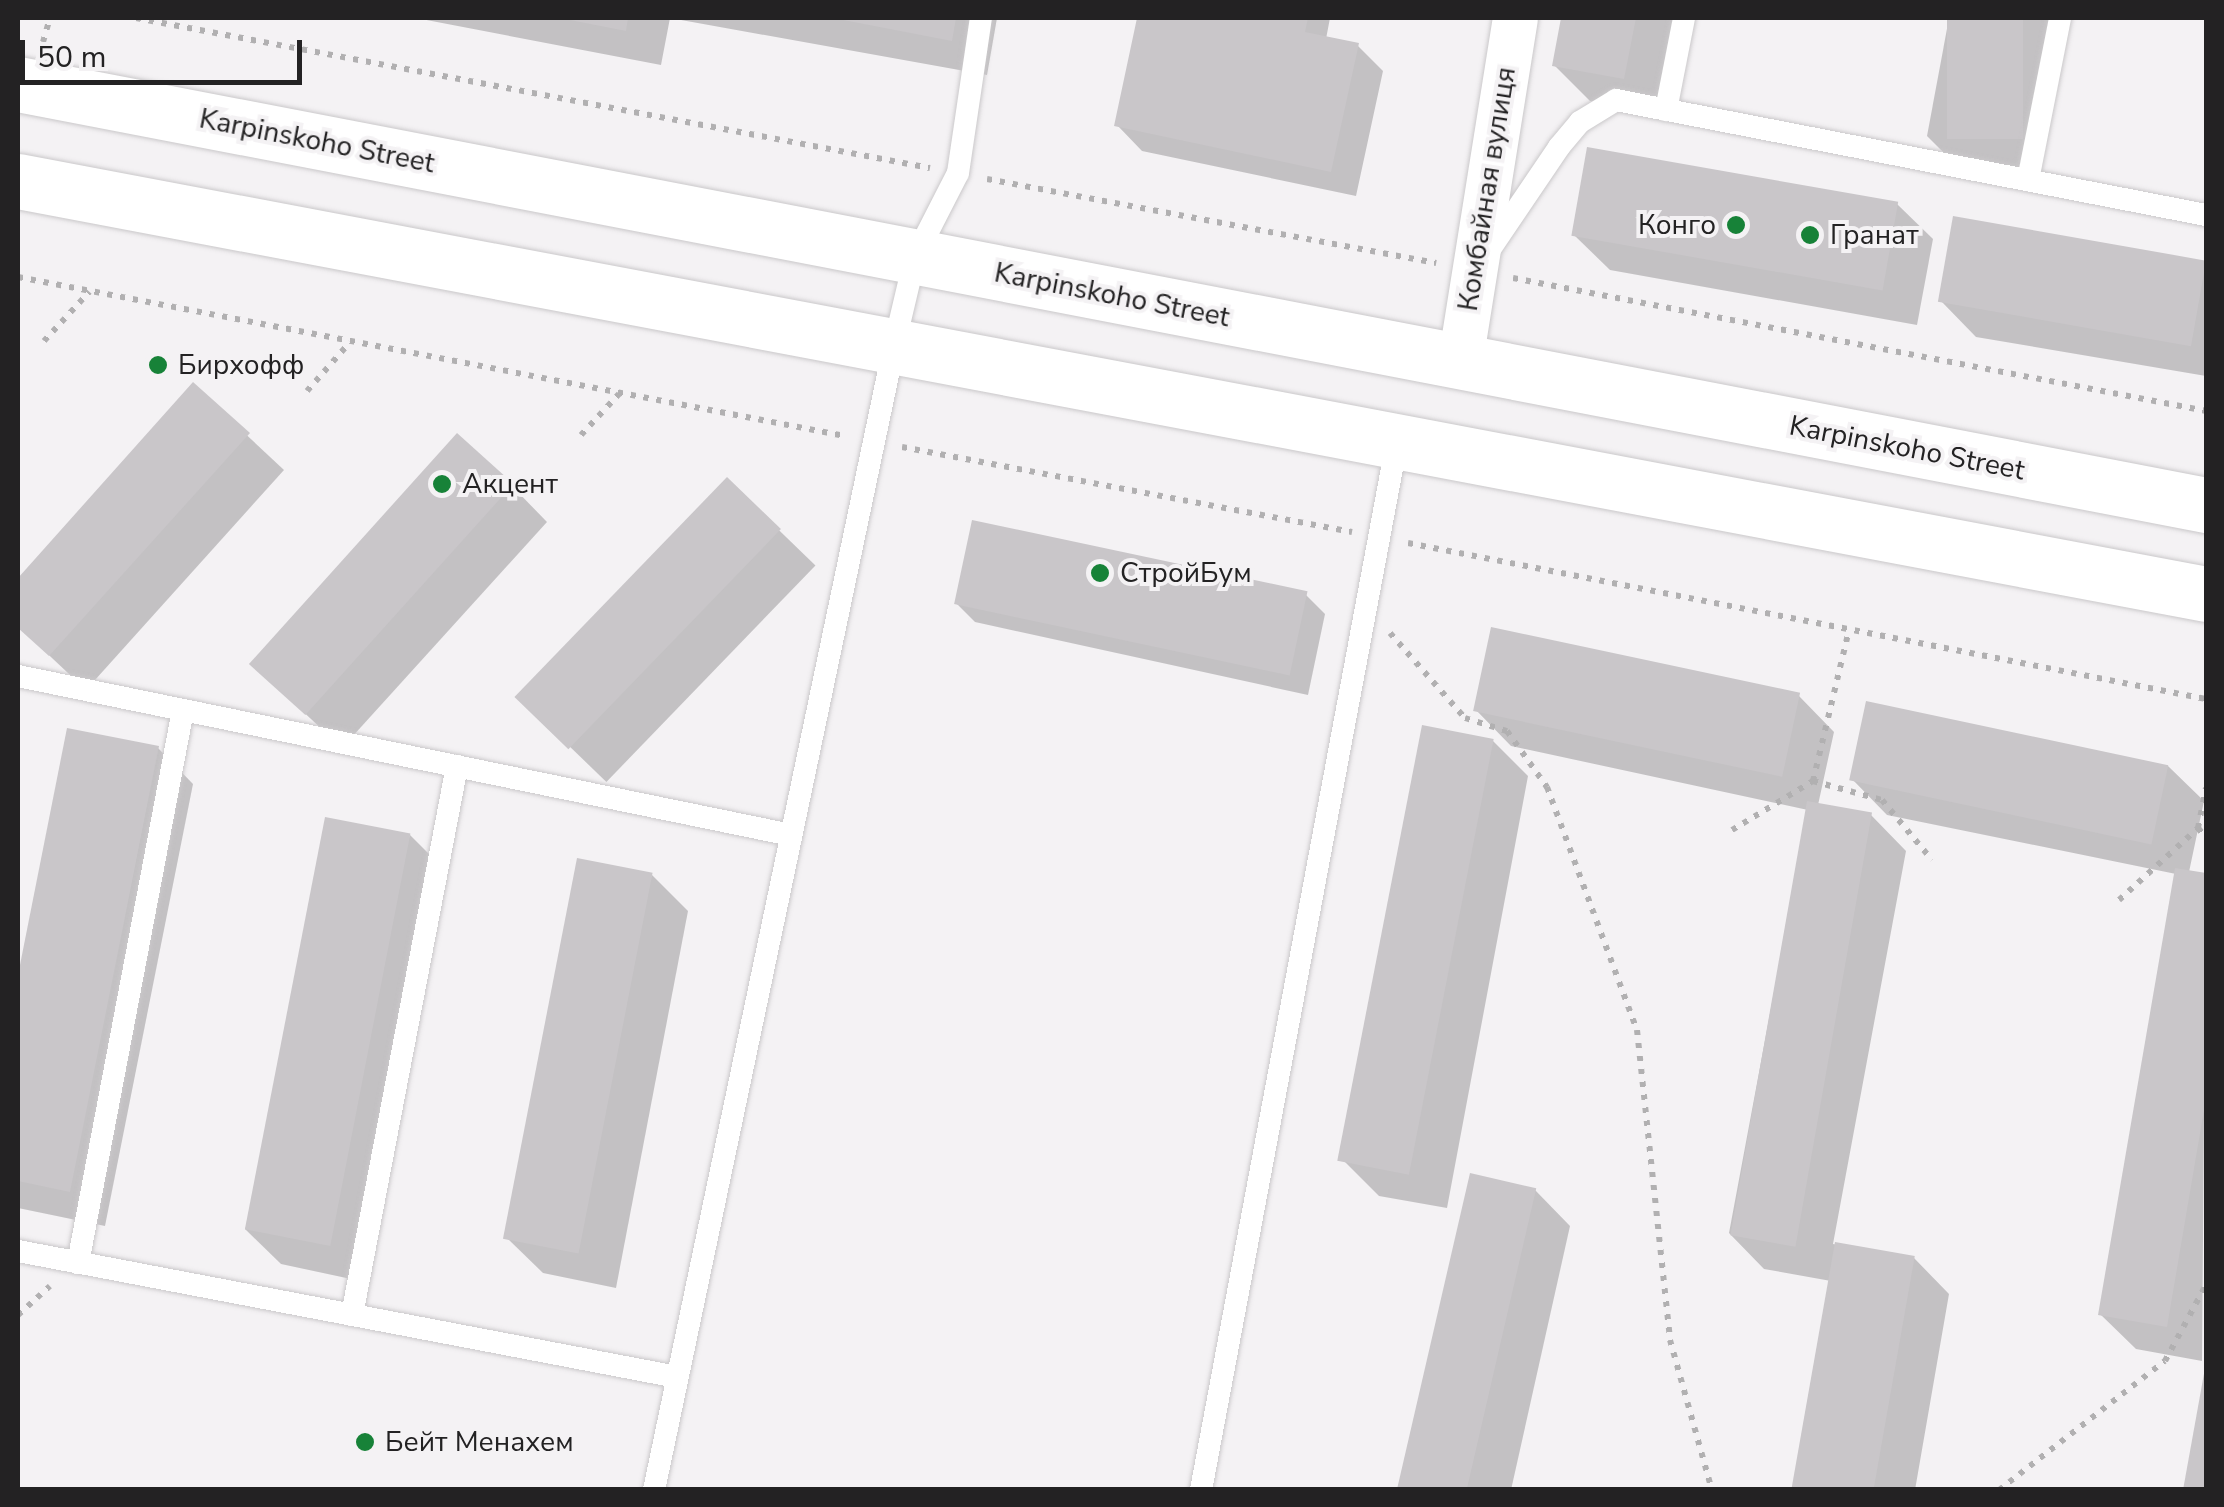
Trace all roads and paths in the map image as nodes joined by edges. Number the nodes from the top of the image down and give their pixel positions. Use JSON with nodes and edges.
{"nodes":[{"id":1,"x":136,"y":18,"type":"edge"},
{"id":2,"x":981,"y":18,"type":"edge"},
{"id":3,"x":1516,"y":18,"type":"edge"},
{"id":4,"x":1684,"y":18,"type":"edge"},
{"id":5,"x":2060,"y":18,"type":"edge"},
{"id":6,"x":155,"y":19,"type":"edge"},
{"id":7,"x":18,"y":84,"type":"edge"},
{"id":8,"x":1666,"y":110,"type":"junction"},
{"id":9,"x":958,"y":174,"type":"junction"},
{"id":10,"x":2028,"y":180,"type":"junction"},
{"id":11,"x":18,"y":181,"type":"edge"},
{"id":12,"x":2206,"y":215,"type":"edge"},
{"id":13,"x":915,"y":257,"type":"junction"},
{"id":14,"x":1474,"y":270,"type":"junction"},
{"id":15,"x":18,"y":277,"type":"edge"},
{"id":16,"x":90,"y":291,"type":"junction"},
{"id":17,"x":44,"y":341,"type":"dead end"},
{"id":18,"x":351,"y":341,"type":"junction"},
{"id":19,"x":894,"y":346,"type":"junction"},
{"id":20,"x":1460,"y":362,"type":"junction"},
{"id":21,"x":307,"y":391,"type":"dead end"},
{"id":22,"x":620,"y":393,"type":"junction"},
{"id":23,"x":2206,"y":411,"type":"edge"},
{"id":24,"x":581,"y":435,"type":"dead end"},
{"id":25,"x":873,"y":442,"type":"junction"},
{"id":26,"x":1397,"y":442,"type":"junction"},
{"id":27,"x":2206,"y":505,"type":"edge"},
{"id":28,"x":1379,"y":537,"type":"junction"},
{"id":29,"x":2206,"y":594,"type":"edge"},
{"id":30,"x":1366,"y":606,"type":"junction"},
{"id":31,"x":1848,"y":634,"type":"junction"},
{"id":32,"x":18,"y":676,"type":"edge"},
{"id":33,"x":2206,"y":700,"type":"edge"},
{"id":34,"x":183,"y":710,"type":"junction"},
{"id":35,"x":457,"y":766,"type":"junction"},
{"id":36,"x":1813,"y":781,"type":"junction"},
{"id":37,"x":2206,"y":788,"type":"edge"},
{"id":38,"x":2198,"y":828,"type":"junction"},
{"id":39,"x":1732,"y":830,"type":"dead end"},
{"id":40,"x":791,"y":835,"type":"junction"},
{"id":41,"x":2206,"y":838,"type":"edge"},
{"id":42,"x":1932,"y":860,"type":"dead end"},
{"id":43,"x":2119,"y":900,"type":"dead end"},
{"id":44,"x":18,"y":1250,"type":"edge"},
{"id":45,"x":78,"y":1262,"type":"junction"},
{"id":46,"x":2206,"y":1285,"type":"edge"},
{"id":47,"x":352,"y":1315,"type":"junction"},
{"id":48,"x":677,"y":1378,"type":"junction"},
{"id":49,"x":654,"y":1490,"type":"edge"},
{"id":50,"x":1201,"y":1490,"type":"edge"},
{"id":51,"x":1712,"y":1490,"type":"edge"},
{"id":52,"x":1999,"y":1490,"type":"edge"}],
"edges":[{"from":1,"to":6,"type":"path"},
{"from":2,"to":9,"type":"lane"},
{"from":3,"to":14,"type":"street","name":"Комбайная вулиця"},
{"from":4,"to":8,"type":"lane"},
{"from":5,"to":10,"type":"lane"},
{"from":6,"to":9,"type":"path"},
{"from":7,"to":13,"type":"street","name":"Karpinskoho Street"},
{"from":8,"to":10,"type":"lane"},
{"from":8,"to":14,"type":"lane"},
{"from":9,"to":13,"type":"lane"},
{"from":9,"to":14,"type":"path"},
{"from":10,"to":12,"type":"lane"},
{"from":11,"to":19,"type":"street"},
{"from":13,"to":19,"type":"lane"},
{"from":13,"to":20,"type":"street","name":"Karpinskoho Street"},
{"from":14,"to":20,"type":"street","name":"Комбайная вулиця"},
{"from":14,"to":23,"type":"path"},
{"from":15,"to":16,"type":"path"},
{"from":16,"to":17,"type":"path"},
{"from":16,"to":18,"type":"path"},
{"from":18,"to":21,"type":"path"},
{"from":18,"to":22,"type":"path"},
{"from":19,"to":25,"type":"lane"},
{"from":19,"to":26,"type":"street"},
{"from":20,"to":27,"type":"street","name":"Karpinskoho Street"},
{"from":22,"to":24,"type":"path"},
{"from":22,"to":25,"type":"path"},
{"from":25,"to":28,"type":"path"},
{"from":25,"to":40,"type":"lane"},
{"from":26,"to":28,"type":"lane"},
{"from":26,"to":29,"type":"street"},
{"from":28,"to":30,"type":"lane"},
{"from":28,"to":31,"type":"path"},
{"from":30,"to":50,"type":"lane"},
{"from":30,"to":51,"type":"path"},
{"from":31,"to":33,"type":"path"},
{"from":31,"to":36,"type":"path"},
{"from":32,"to":34,"type":"lane"},
{"from":34,"to":35,"type":"lane"},
{"from":34,"to":45,"type":"lane"},
{"from":35,"to":40,"type":"lane"},
{"from":35,"to":47,"type":"lane"},
{"from":36,"to":39,"type":"path"},
{"from":36,"to":42,"type":"path"},
{"from":37,"to":38,"type":"path"},
{"from":38,"to":41,"type":"path"},
{"from":38,"to":43,"type":"path"},
{"from":40,"to":48,"type":"lane"},
{"from":44,"to":45,"type":"lane"},
{"from":45,"to":47,"type":"lane"},
{"from":46,"to":52,"type":"path"},
{"from":47,"to":48,"type":"lane"},
{"from":48,"to":49,"type":"lane"}]}
